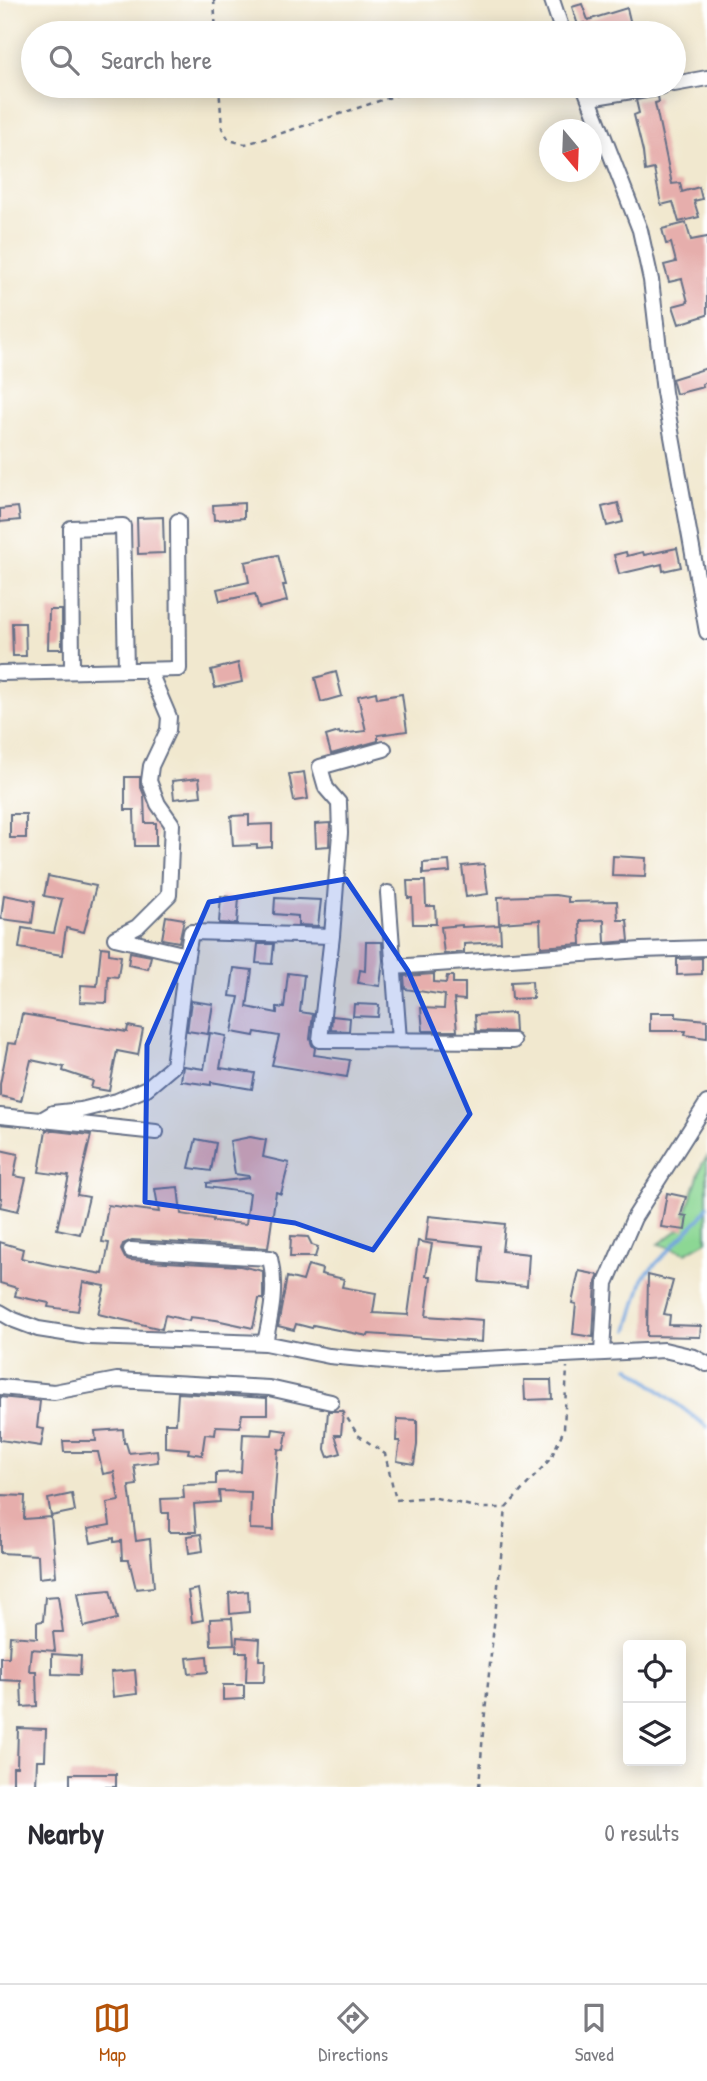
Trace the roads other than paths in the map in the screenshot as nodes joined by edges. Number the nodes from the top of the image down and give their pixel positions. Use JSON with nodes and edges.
{"nodes":[{"id":1,"x":552,"y":0,"type":"edge"},
{"id":2,"x":559,"y":21,"type":"edge"},
{"id":3,"x":707,"y":78,"type":"edge"},
{"id":4,"x":686,"y":82,"type":"edge"},
{"id":5,"x":589,"y":98,"type":"edge"},
{"id":6,"x":178,"y":521,"type":"dead end"},
{"id":7,"x":707,"y":632,"type":"edge"},
{"id":8,"x":126,"y":670,"type":"junction"},
{"id":9,"x":149,"y":670,"type":"junction"},
{"id":10,"x":72,"y":671,"type":"junction"},
{"id":11,"x":0,"y":673,"type":"edge"},
{"id":12,"x":384,"y":749,"type":"dead end"},
{"id":13,"x":388,"y":893,"type":"dead end"},
{"id":14,"x":332,"y":936,"type":"junction"},
{"id":15,"x":707,"y":948,"type":"edge"},
{"id":16,"x":187,"y":955,"type":"junction"},
{"id":17,"x":393,"y":967,"type":"junction"},
{"id":18,"x":399,"y":1040,"type":"junction"},
{"id":19,"x":513,"y":1041,"type":"dead end"},
{"id":20,"x":707,"y":1104,"type":"edge"},
{"id":21,"x":0,"y":1116,"type":"edge"},
{"id":22,"x":41,"y":1119,"type":"junction"},
{"id":23,"x":156,"y":1132,"type":"dead end"},
{"id":24,"x":131,"y":1250,"type":"dead end"},
{"id":25,"x":0,"y":1312,"type":"edge"},
{"id":26,"x":265,"y":1343,"type":"junction"},
{"id":27,"x":602,"y":1352,"type":"junction"},
{"id":28,"x":707,"y":1364,"type":"edge"},
{"id":29,"x":0,"y":1387,"type":"edge"},
{"id":30,"x":331,"y":1402,"type":"road end"}],
"edges":[{"from":1,"to":2,"type":"street"},
{"from":3,"to":4,"type":"street"},
{"from":5,"to":7,"type":"street"},
{"from":6,"to":9,"type":"street"},
{"from":8,"to":9,"type":"street"},
{"from":8,"to":10,"type":"street"},
{"from":8,"to":10,"type":"street"},
{"from":9,"to":16,"type":"street"},
{"from":10,"to":11,"type":"street"},
{"from":12,"to":14,"type":"street"},
{"from":13,"to":17,"type":"street"},
{"from":14,"to":16,"type":"street"},
{"from":14,"to":18,"type":"street"},
{"from":15,"to":17,"type":"street"},
{"from":16,"to":22,"type":"street"},
{"from":17,"to":18,"type":"street"},
{"from":18,"to":19,"type":"street"},
{"from":20,"to":27,"type":"street"},
{"from":21,"to":22,"type":"street"},
{"from":22,"to":23,"type":"street"},
{"from":24,"to":26,"type":"street"},
{"from":25,"to":26,"type":"street"},
{"from":26,"to":27,"type":"street"},
{"from":27,"to":28,"type":"street"},
{"from":29,"to":30,"type":"street"}]}
